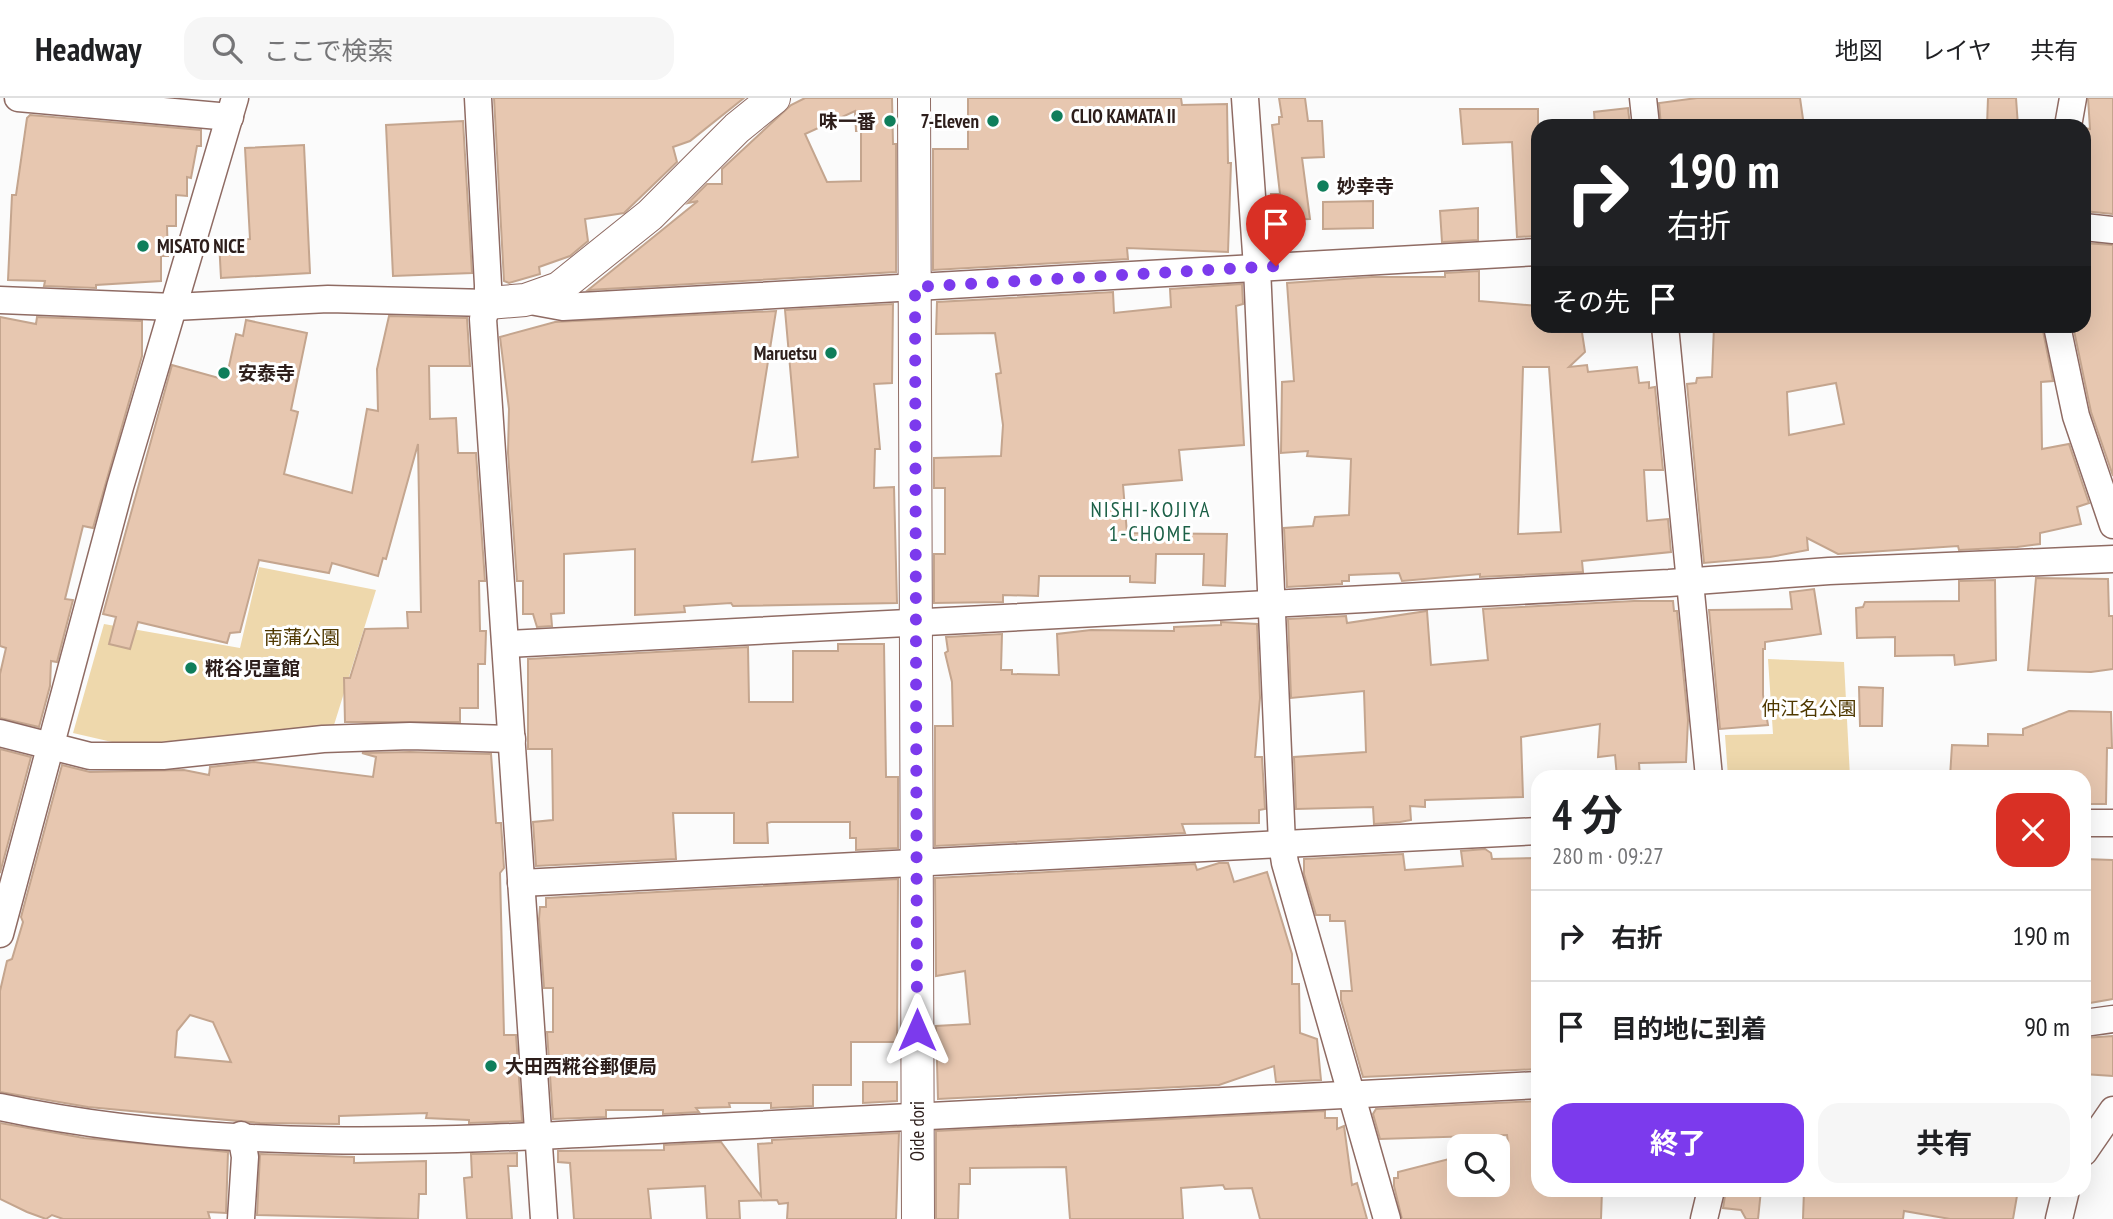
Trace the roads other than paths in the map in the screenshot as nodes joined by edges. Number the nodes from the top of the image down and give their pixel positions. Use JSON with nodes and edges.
{"nodes":[{"id":1,"x":18,"y":98,"type":"edge"},
{"id":2,"x":478,"y":98,"type":"edge"},
{"id":3,"x":775,"y":98,"type":"edge"},
{"id":4,"x":914,"y":98,"type":"edge"},
{"id":5,"x":1245,"y":98,"type":"edge"},
{"id":6,"x":1643,"y":98,"type":"edge"},
{"id":7,"x":2073,"y":98,"type":"edge"},
{"id":8,"x":233,"y":107,"type":"edge"},
{"id":9,"x":1645,"y":119,"type":"edge"},
{"id":10,"x":2069,"y":119,"type":"edge"},
{"id":11,"x":2091,"y":228,"type":"edge"},
{"id":12,"x":2113,"y":230,"type":"edge"},
{"id":13,"x":1531,"y":252,"type":"edge"},
{"id":14,"x":1257,"y":267,"type":"junction"},
{"id":15,"x":915,"y":287,"type":"junction"},
{"id":16,"x":0,"y":300,"type":"edge"},
{"id":17,"x":525,"y":300,"type":"junction"},
{"id":18,"x":488,"y":303,"type":"junction"},
{"id":19,"x":174,"y":307,"type":"junction"},
{"id":20,"x":1666,"y":333,"type":"edge"},
{"id":21,"x":2058,"y":333,"type":"edge"},
{"id":22,"x":2113,"y":525,"type":"edge"},
{"id":23,"x":2113,"y":559,"type":"edge"},
{"id":24,"x":1689,"y":582,"type":"junction"},
{"id":25,"x":1271,"y":603,"type":"junction"},
{"id":26,"x":917,"y":621,"type":"junction"},
{"id":27,"x":506,"y":644,"type":"junction"},
{"id":28,"x":0,"y":733,"type":"edge"},
{"id":29,"x":512,"y":739,"type":"junction"},
{"id":30,"x":53,"y":747,"type":"junction"},
{"id":31,"x":1708,"y":770,"type":"edge"},
{"id":32,"x":2091,"y":823,"type":"edge"},
{"id":33,"x":2113,"y":823,"type":"edge"},
{"id":34,"x":1531,"y":831,"type":"edge"},
{"id":35,"x":1282,"y":844,"type":"junction"},
{"id":36,"x":918,"y":863,"type":"junction"},
{"id":37,"x":521,"y":883,"type":"junction"},
{"id":38,"x":0,"y":933,"type":"edge"},
{"id":39,"x":2113,"y":1019,"type":"edge"},
{"id":40,"x":2091,"y":1022,"type":"edge"},
{"id":41,"x":1531,"y":1085,"type":"edge"},
{"id":42,"x":1351,"y":1093,"type":"junction"},
{"id":43,"x":0,"y":1107,"type":"edge"},
{"id":44,"x":2113,"y":1110,"type":"edge"},
{"id":45,"x":916,"y":1118,"type":"junction"},
{"id":46,"x":241,"y":1135,"type":"junction"},
{"id":47,"x":538,"y":1137,"type":"junction"},
{"id":48,"x":2091,"y":1142,"type":"edge"},
{"id":49,"x":1709,"y":1197,"type":"edge"},
{"id":50,"x":2064,"y":1197,"type":"edge"},
{"id":51,"x":241,"y":1219,"type":"edge"},
{"id":52,"x":544,"y":1219,"type":"edge"},
{"id":53,"x":918,"y":1219,"type":"edge"},
{"id":54,"x":1387,"y":1219,"type":"edge"},
{"id":55,"x":1704,"y":1219,"type":"edge"},
{"id":56,"x":2059,"y":1219,"type":"edge"}],
"edges":[{"from":1,"to":8,"type":"street"},
{"from":2,"to":18,"type":"street"},
{"from":3,"to":17,"type":"street"},
{"from":4,"to":15,"type":"street","name":"Oide dori"},
{"from":5,"to":14,"type":"street"},
{"from":6,"to":9,"type":"street"},
{"from":7,"to":10,"type":"street"},
{"from":8,"to":19,"type":"street"},
{"from":11,"to":12,"type":"street"},
{"from":13,"to":14,"type":"street"},
{"from":14,"to":15,"type":"street"},
{"from":14,"to":25,"type":"street"},
{"from":15,"to":17,"type":"street"},
{"from":15,"to":26,"type":"street","name":"Oide dori"},
{"from":16,"to":19,"type":"street"},
{"from":17,"to":18,"type":"street"},
{"from":18,"to":19,"type":"street"},
{"from":18,"to":27,"type":"street"},
{"from":19,"to":30,"type":"street"},
{"from":20,"to":24,"type":"street"},
{"from":21,"to":22,"type":"street"},
{"from":23,"to":24,"type":"street"},
{"from":24,"to":25,"type":"street"},
{"from":24,"to":31,"type":"street"},
{"from":25,"to":26,"type":"street"},
{"from":25,"to":35,"type":"street"},
{"from":26,"to":27,"type":"street"},
{"from":26,"to":36,"type":"street","name":"Oide dori"},
{"from":27,"to":29,"type":"street"},
{"from":28,"to":30,"type":"street"},
{"from":29,"to":30,"type":"street"},
{"from":29,"to":37,"type":"street"},
{"from":30,"to":38,"type":"street"},
{"from":32,"to":33,"type":"street"},
{"from":34,"to":35,"type":"street"},
{"from":35,"to":36,"type":"street"},
{"from":35,"to":42,"type":"street"},
{"from":36,"to":37,"type":"street"},
{"from":36,"to":45,"type":"street","name":"Oide dori"},
{"from":37,"to":47,"type":"street"},
{"from":39,"to":40,"type":"street"},
{"from":41,"to":42,"type":"street"},
{"from":42,"to":45,"type":"street"},
{"from":42,"to":54,"type":"street"},
{"from":43,"to":46,"type":"street"},
{"from":44,"to":48,"type":"street"},
{"from":45,"to":47,"type":"street"},
{"from":45,"to":53,"type":"street","name":"Oide dori"},
{"from":46,"to":47,"type":"street"},
{"from":46,"to":51,"type":"street"},
{"from":47,"to":52,"type":"street"},
{"from":49,"to":55,"type":"street"},
{"from":50,"to":56,"type":"street"}]}
